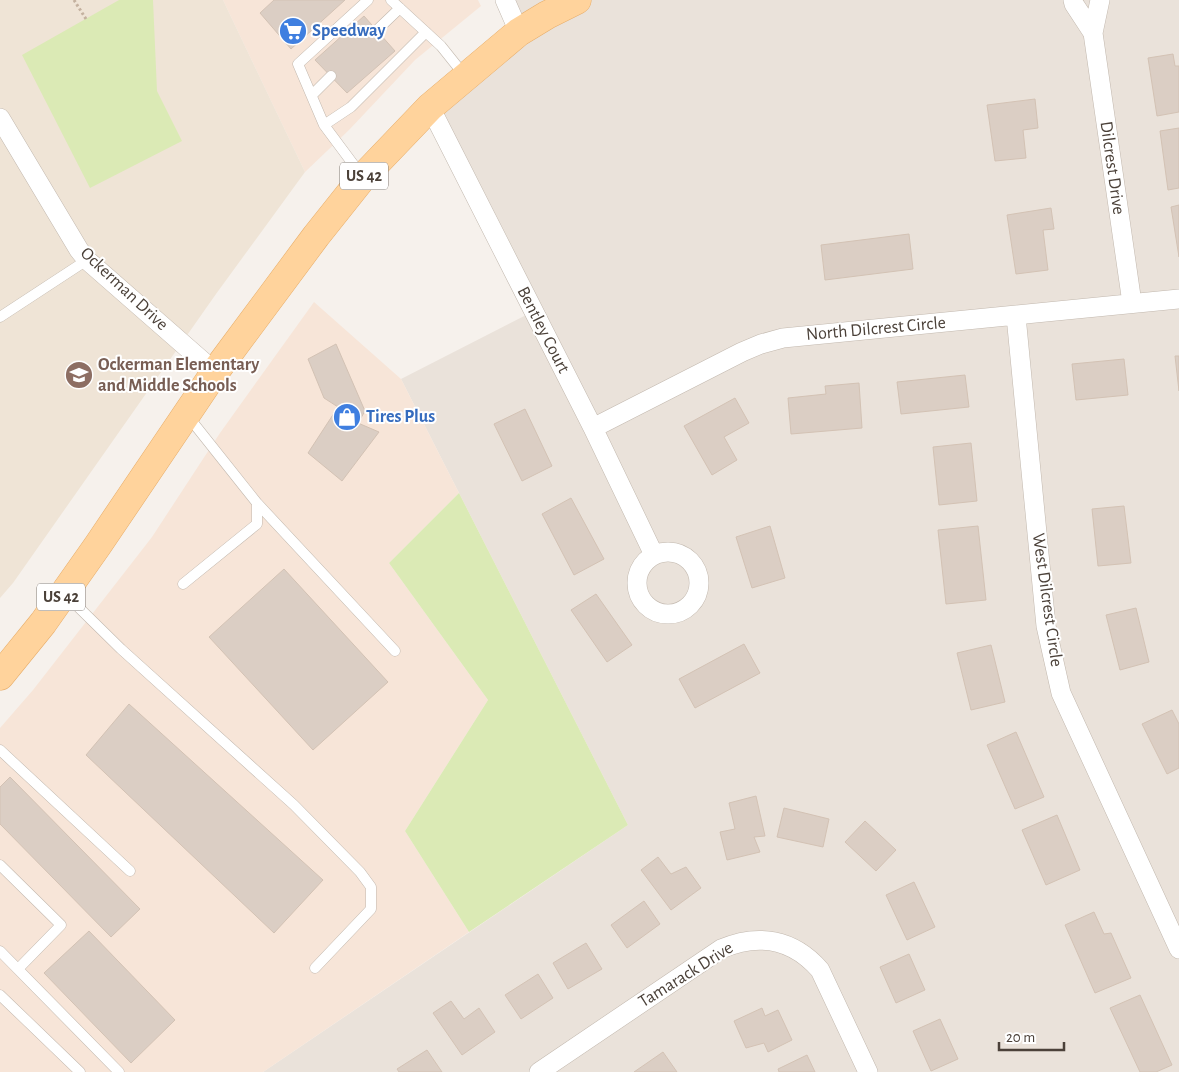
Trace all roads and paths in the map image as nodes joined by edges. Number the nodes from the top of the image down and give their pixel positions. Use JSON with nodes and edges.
{"nodes":[{"id":1,"x":74,"y":0,"type":"edge"},
{"id":2,"x":368,"y":0,"type":"edge"},
{"id":3,"x":391,"y":0,"type":"edge"},
{"id":4,"x":505,"y":0,"type":"edge"},
{"id":5,"x":577,"y":0,"type":"edge"},
{"id":6,"x":1073,"y":0,"type":"edge"},
{"id":7,"x":1100,"y":0,"type":"edge"},
{"id":8,"x":400,"y":8,"type":"junction"},
{"id":9,"x":86,"y":19,"type":"dead end"},
{"id":10,"x":377,"y":30,"type":"dead end"},
{"id":11,"x":426,"y":32,"type":"junction"},
{"id":12,"x":519,"y":32,"type":"junction"},
{"id":13,"x":1092,"y":33,"type":"junction"},
{"id":14,"x":331,"y":76,"type":"dead end"},
{"id":15,"x":466,"y":77,"type":"junction"},
{"id":16,"x":312,"y":95,"type":"junction"},
{"id":17,"x":430,"y":107,"type":"junction"},
{"id":18,"x":0,"y":118,"type":"edge"},
{"id":19,"x":324,"y":125,"type":"junction"},
{"id":20,"x":363,"y":177,"type":"junction"},
{"id":21,"x":87,"y":260,"type":"junction"},
{"id":22,"x":1179,"y":299,"type":"edge"},
{"id":23,"x":1132,"y":303,"type":"junction"},
{"id":24,"x":0,"y":316,"type":"edge"},
{"id":25,"x":1016,"y":316,"type":"junction"},
{"id":26,"x":215,"y":372,"type":"junction"},
{"id":27,"x":186,"y":415,"type":"junction"},
{"id":28,"x":593,"y":428,"type":"junction"},
{"id":29,"x":257,"y":503,"type":"junction"},
{"id":30,"x":654,"y":555,"type":"dead end"},
{"id":31,"x":184,"y":584,"type":"dead end"},
{"id":32,"x":64,"y":593,"type":"junction"},
{"id":33,"x":395,"y":651,"type":"dead end"},
{"id":34,"x":0,"y":676,"type":"edge"},
{"id":35,"x":0,"y":750,"type":"edge"},
{"id":36,"x":0,"y":865,"type":"edge"},
{"id":37,"x":130,"y":871,"type":"dead end"},
{"id":38,"x":1179,"y":949,"type":"edge"},
{"id":39,"x":0,"y":951,"type":"edge"},
{"id":40,"x":315,"y":968,"type":"dead end"},
{"id":41,"x":18,"y":969,"type":"junction"},
{"id":42,"x":0,"y":995,"type":"edge"},
{"id":43,"x":80,"y":1072,"type":"edge"},
{"id":44,"x":119,"y":1072,"type":"edge"},
{"id":45,"x":539,"y":1072,"type":"edge"},
{"id":46,"x":868,"y":1072,"type":"edge"}],
"edges":[{"from":1,"to":9,"type":"path"},
{"from":2,"to":16,"type":"lane"},
{"from":3,"to":8,"type":"lane"},
{"from":4,"to":12,"type":"street"},
{"from":5,"to":12,"type":"main road","number":"US 42"},
{"from":6,"to":13,"type":"street","name":"Dilcrest Drive"},
{"from":7,"to":13,"type":"street","name":"Dilcrest Drive"},
{"from":8,"to":10,"type":"lane"},
{"from":8,"to":11,"type":"lane"},
{"from":11,"to":15,"type":"lane"},
{"from":11,"to":19,"type":"lane"},
{"from":12,"to":15,"type":"main road","number":"US 42"},
{"from":13,"to":23,"type":"street","name":"Dilcrest Drive"},
{"from":14,"to":16,"type":"lane"},
{"from":15,"to":17,"type":"main road","number":"US 42"},
{"from":16,"to":19,"type":"lane"},
{"from":17,"to":20,"type":"main road","number":"US 42"},
{"from":17,"to":28,"type":"street","name":"Bentley Court"},
{"from":18,"to":21,"type":"street","name":"Ockerman Drive"},
{"from":19,"to":20,"type":"lane"},
{"from":20,"to":26,"type":"main road","number":"US 42"},
{"from":21,"to":24,"type":"lane"},
{"from":21,"to":26,"type":"street","name":"Ockerman Drive"},
{"from":22,"to":23,"type":"street","name":"North Dilcrest Circle"},
{"from":23,"to":25,"type":"street","name":"North Dilcrest Circle"},
{"from":25,"to":28,"type":"street","name":"North Dilcrest Circle"},
{"from":25,"to":38,"type":"street","name":"West Dilcrest Circle"},
{"from":26,"to":27,"type":"main road","number":"US 42"},
{"from":27,"to":29,"type":"lane"},
{"from":27,"to":32,"type":"main road","number":"US 42"},
{"from":28,"to":30,"type":"street","name":"Bentley Court"},
{"from":29,"to":31,"type":"lane"},
{"from":29,"to":33,"type":"lane"},
{"from":32,"to":34,"type":"main road","number":"US 42"},
{"from":32,"to":40,"type":"lane"},
{"from":35,"to":37,"type":"lane"},
{"from":36,"to":41,"type":"lane"},
{"from":39,"to":41,"type":"lane"},
{"from":41,"to":44,"type":"lane"},
{"from":42,"to":43,"type":"lane"},
{"from":45,"to":46,"type":"street","name":"Tamarack Drive"}]}
